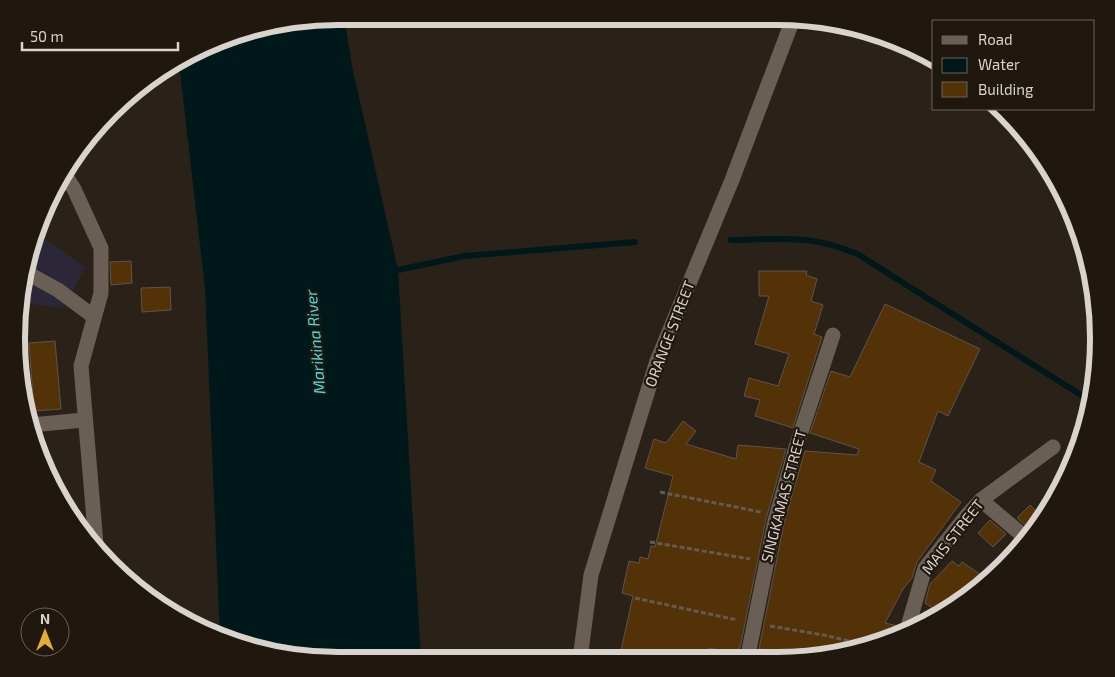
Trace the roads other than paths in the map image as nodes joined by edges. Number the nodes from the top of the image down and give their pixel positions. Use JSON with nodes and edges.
{"nodes":[{"id":1,"x":790,"y":26,"type":"edge"},
{"id":2,"x":68,"y":180,"type":"edge"},
{"id":3,"x":31,"y":275,"type":"edge"},
{"id":4,"x":93,"y":316,"type":"junction"},
{"id":5,"x":833,"y":335,"type":"dead end"},
{"id":6,"x":84,"y":420,"type":"junction"},
{"id":7,"x":37,"y":424,"type":"edge"},
{"id":8,"x":1053,"y":447,"type":"dead end"},
{"id":9,"x":981,"y":500,"type":"junction"},
{"id":10,"x":1021,"y":534,"type":"edge"},
{"id":11,"x":95,"y":535,"type":"edge"},
{"id":12,"x":909,"y":622,"type":"edge"},
{"id":13,"x":581,"y":652,"type":"edge"},
{"id":14,"x":748,"y":652,"type":"edge"}],
"edges":[{"from":1,"to":13,"type":"street","name":"ORANGE STREET"},
{"from":2,"to":4,"type":"street"},
{"from":3,"to":4,"type":"street"},
{"from":4,"to":6,"type":"street"},
{"from":5,"to":14,"type":"street","name":"SINGKAMAS STREET"},
{"from":6,"to":7,"type":"street"},
{"from":6,"to":11,"type":"street"},
{"from":8,"to":9,"type":"street","name":"MAIS STREET"},
{"from":9,"to":10,"type":"street"},
{"from":9,"to":12,"type":"street","name":"MAIS STREET"}]}
